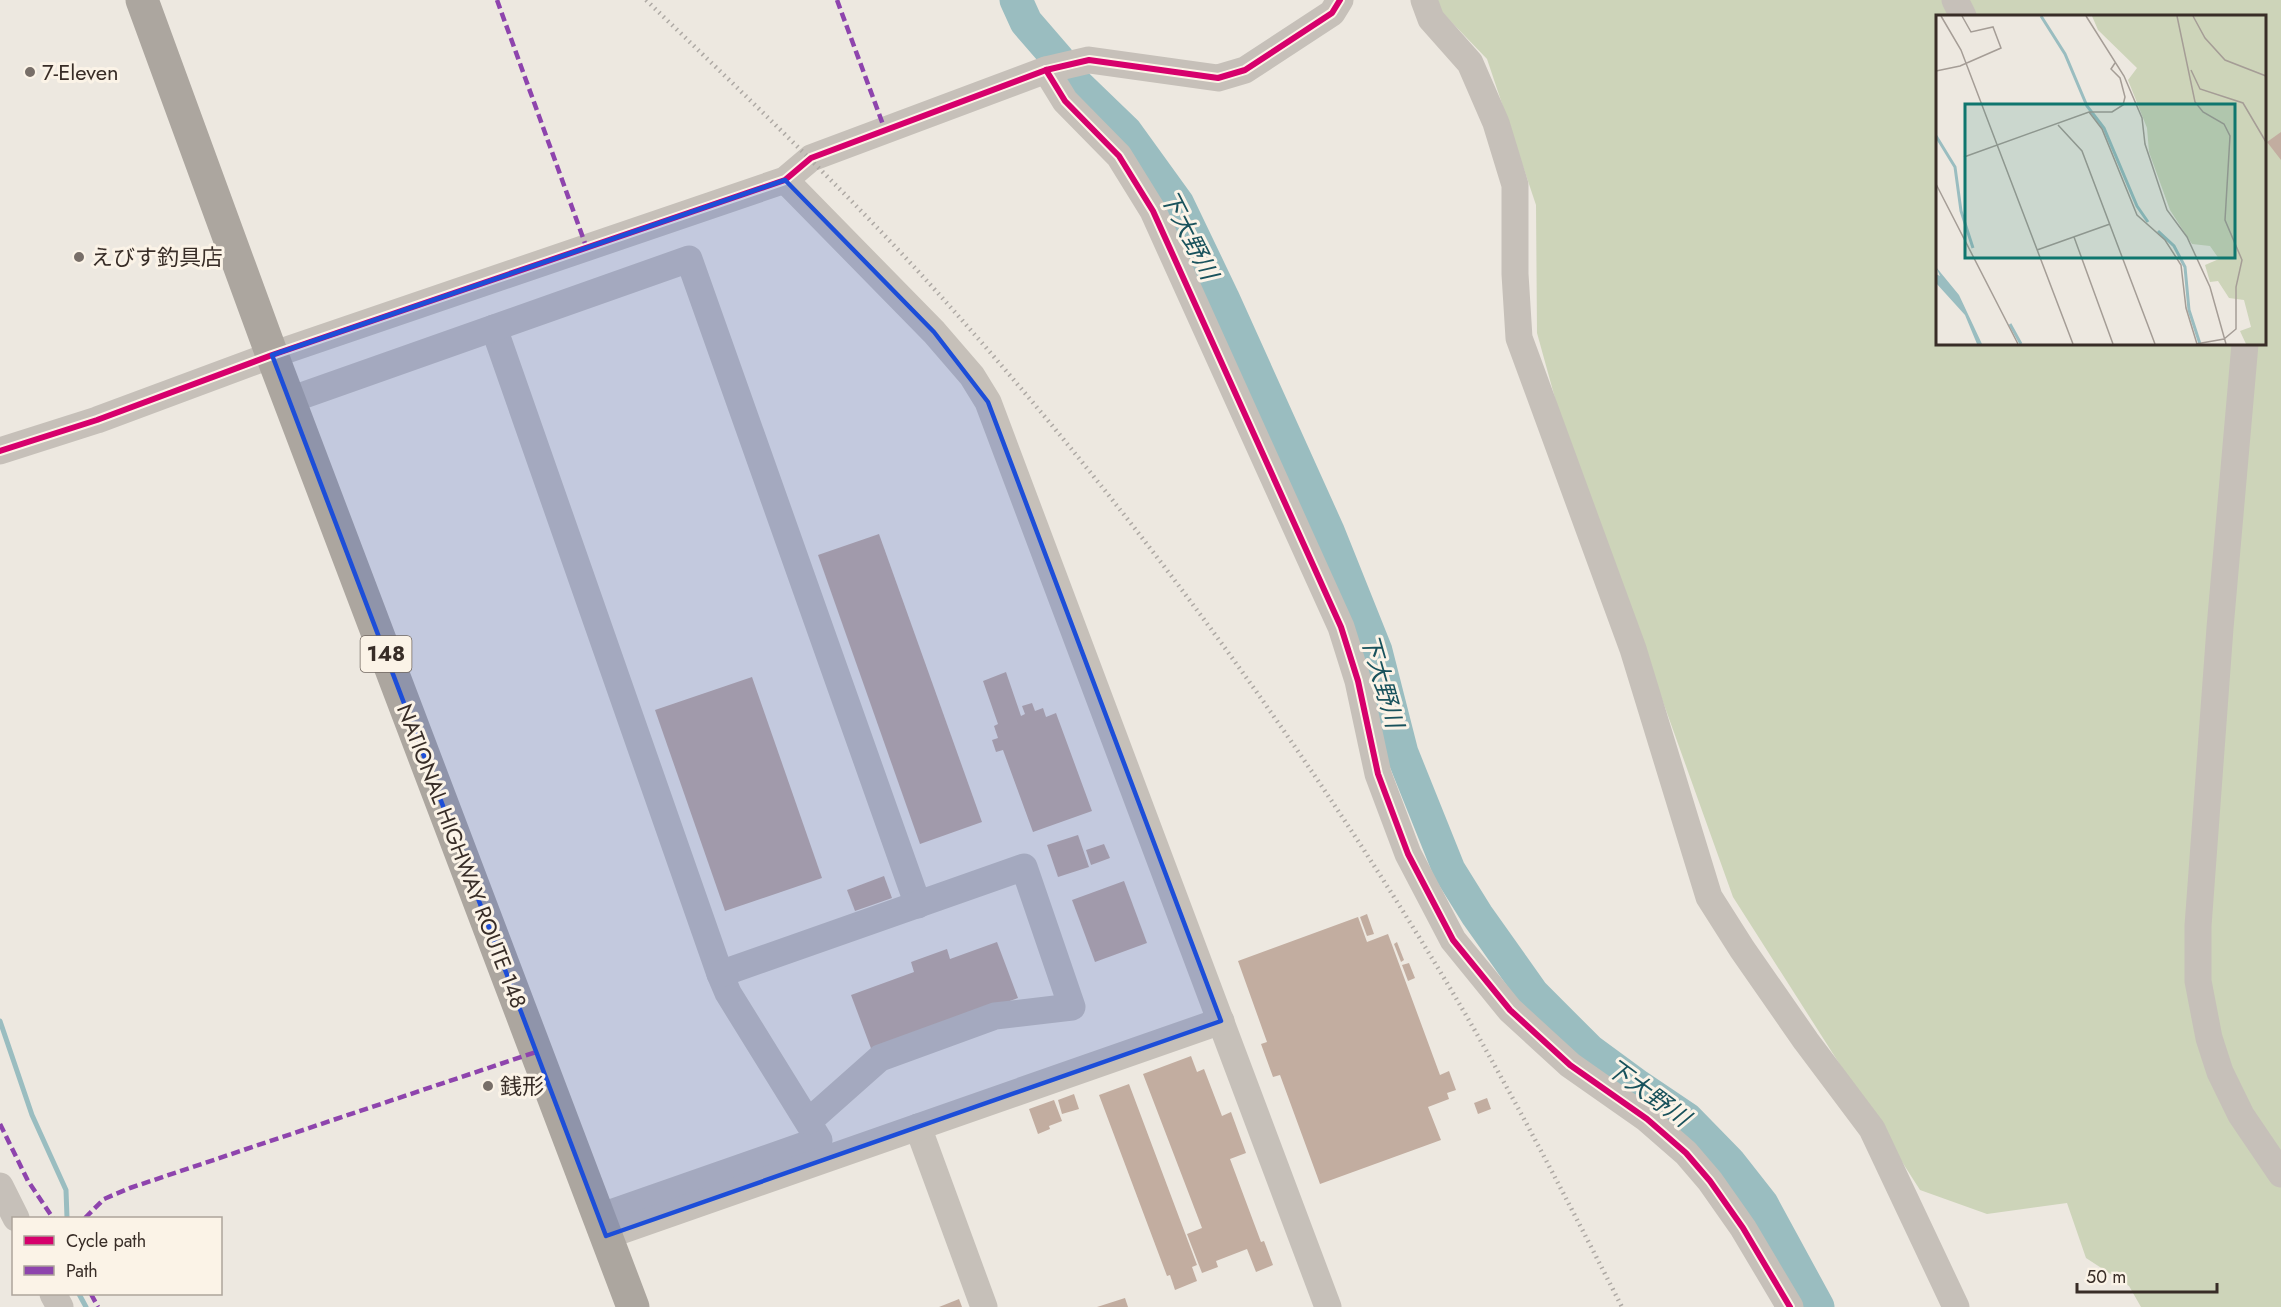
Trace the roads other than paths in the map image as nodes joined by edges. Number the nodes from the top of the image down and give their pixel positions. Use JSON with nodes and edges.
{"nodes":[{"id":1,"x":142,"y":0,"type":"edge"},
{"id":2,"x":1340,"y":0,"type":"edge"},
{"id":3,"x":1424,"y":0,"type":"edge"},
{"id":4,"x":1955,"y":0,"type":"edge"},
{"id":5,"x":1962,"y":15,"type":"edge"},
{"id":6,"x":1046,"y":70,"type":"junction"},
{"id":7,"x":785,"y":180,"type":"junction"},
{"id":8,"x":494,"y":328,"type":"junction"},
{"id":9,"x":2245,"y":345,"type":"edge"},
{"id":10,"x":273,"y":354,"type":"junction"},
{"id":11,"x":290,"y":400,"type":"junction"},
{"id":12,"x":0,"y":451,"type":"edge"},
{"id":13,"x":918,"y":904,"type":"junction"},
{"id":14,"x":720,"y":974,"type":"junction"},
{"id":15,"x":1221,"y":1021,"type":"junction"},
{"id":16,"x":809,"y":1121,"type":"junction"},
{"id":17,"x":918,"y":1127,"type":"junction"},
{"id":18,"x":2281,"y":1174,"type":"edge"},
{"id":19,"x":0,"y":1186,"type":"edge"},
{"id":20,"x":16,"y":1217,"type":"edge"},
{"id":21,"x":602,"y":1227,"type":"junction"},
{"id":22,"x":633,"y":1307,"type":"edge"},
{"id":23,"x":984,"y":1307,"type":"edge"},
{"id":24,"x":1328,"y":1307,"type":"edge"},
{"id":25,"x":1790,"y":1307,"type":"edge"},
{"id":26,"x":1956,"y":1307,"type":"edge"}],
"edges":[{"from":1,"to":10,"type":"highway","name":"NATIONAL HIGHWAY ROUTE 148","number":"148"},
{"from":2,"to":6,"type":"street"},
{"from":3,"to":26,"type":"street"},
{"from":4,"to":5,"type":"street"},
{"from":6,"to":7,"type":"street"},
{"from":6,"to":25,"type":"street"},
{"from":7,"to":10,"type":"street"},
{"from":7,"to":15,"type":"street"},
{"from":8,"to":11,"type":"street"},
{"from":8,"to":13,"type":"street"},
{"from":8,"to":14,"type":"street"},
{"from":9,"to":18,"type":"street"},
{"from":10,"to":11,"type":"highway","name":"NATIONAL HIGHWAY ROUTE 148","number":"148"},
{"from":10,"to":12,"type":"street"},
{"from":11,"to":21,"type":"highway","name":"NATIONAL HIGHWAY ROUTE 148","number":"148"},
{"from":13,"to":14,"type":"street"},
{"from":13,"to":16,"type":"street"},
{"from":14,"to":16,"type":"street"},
{"from":15,"to":17,"type":"street"},
{"from":15,"to":24,"type":"street"},
{"from":16,"to":21,"type":"street"},
{"from":17,"to":21,"type":"street"},
{"from":17,"to":23,"type":"street"},
{"from":19,"to":20,"type":"street"},
{"from":21,"to":22,"type":"highway","name":"NATIONAL HIGHWAY ROUTE 148","number":"148"}]}
